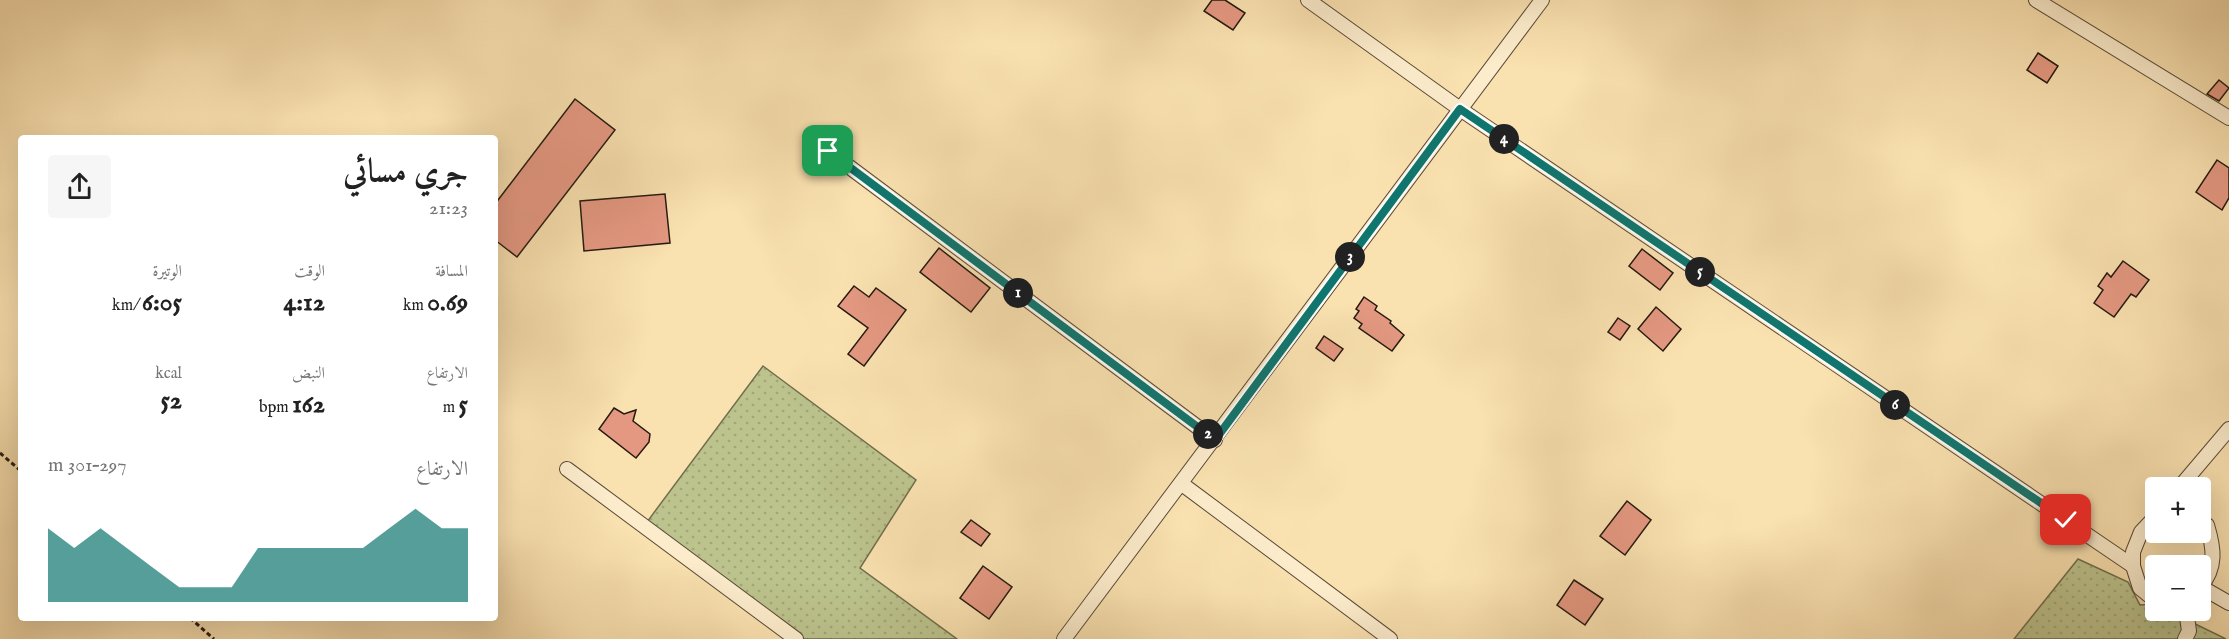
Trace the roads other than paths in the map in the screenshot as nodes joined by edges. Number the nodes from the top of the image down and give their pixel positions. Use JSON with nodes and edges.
{"nodes":[{"id":1,"x":1308,"y":0,"type":"edge"},
{"id":2,"x":1542,"y":0,"type":"edge"},
{"id":3,"x":2036,"y":0,"type":"edge"},
{"id":4,"x":1460,"y":109,"type":"junction"},
{"id":5,"x":2229,"y":118,"type":"edge"},
{"id":6,"x":828,"y":151,"type":"dead end"},
{"id":7,"x":2229,"y":429,"type":"edge"},
{"id":8,"x":1215,"y":440,"type":"junction"},
{"id":9,"x":567,"y":469,"type":"dead end"},
{"id":10,"x":2188,"y":477,"type":"edge"},
{"id":11,"x":1182,"y":484,"type":"junction"},
{"id":12,"x":2145,"y":528,"type":"edge"},
{"id":13,"x":2211,"y":537,"type":"edge"},
{"id":14,"x":2211,"y":564,"type":"edge"},
{"id":15,"x":2133,"y":566,"type":"junction"},
{"id":16,"x":2145,"y":592,"type":"edge"},
{"id":17,"x":2211,"y":593,"type":"edge"},
{"id":18,"x":2229,"y":603,"type":"edge"},
{"id":19,"x":2188,"y":621,"type":"edge"},
{"id":20,"x":796,"y":639,"type":"edge"},
{"id":21,"x":1065,"y":639,"type":"edge"},
{"id":22,"x":1390,"y":639,"type":"edge"},
{"id":23,"x":2185,"y":639,"type":"edge"}],
"edges":[{"from":1,"to":4,"type":"street"},
{"from":2,"to":4,"type":"street"},
{"from":3,"to":5,"type":"street"},
{"from":4,"to":8,"type":"street"},
{"from":4,"to":15,"type":"street"},
{"from":6,"to":8,"type":"street"},
{"from":7,"to":10,"type":"street"},
{"from":8,"to":11,"type":"street"},
{"from":9,"to":20,"type":"street"},
{"from":11,"to":21,"type":"street"},
{"from":11,"to":22,"type":"street"},
{"from":12,"to":15,"type":"street"},
{"from":13,"to":14,"type":"street"},
{"from":15,"to":16,"type":"street"},
{"from":17,"to":18,"type":"street"},
{"from":19,"to":23,"type":"street"}]}
